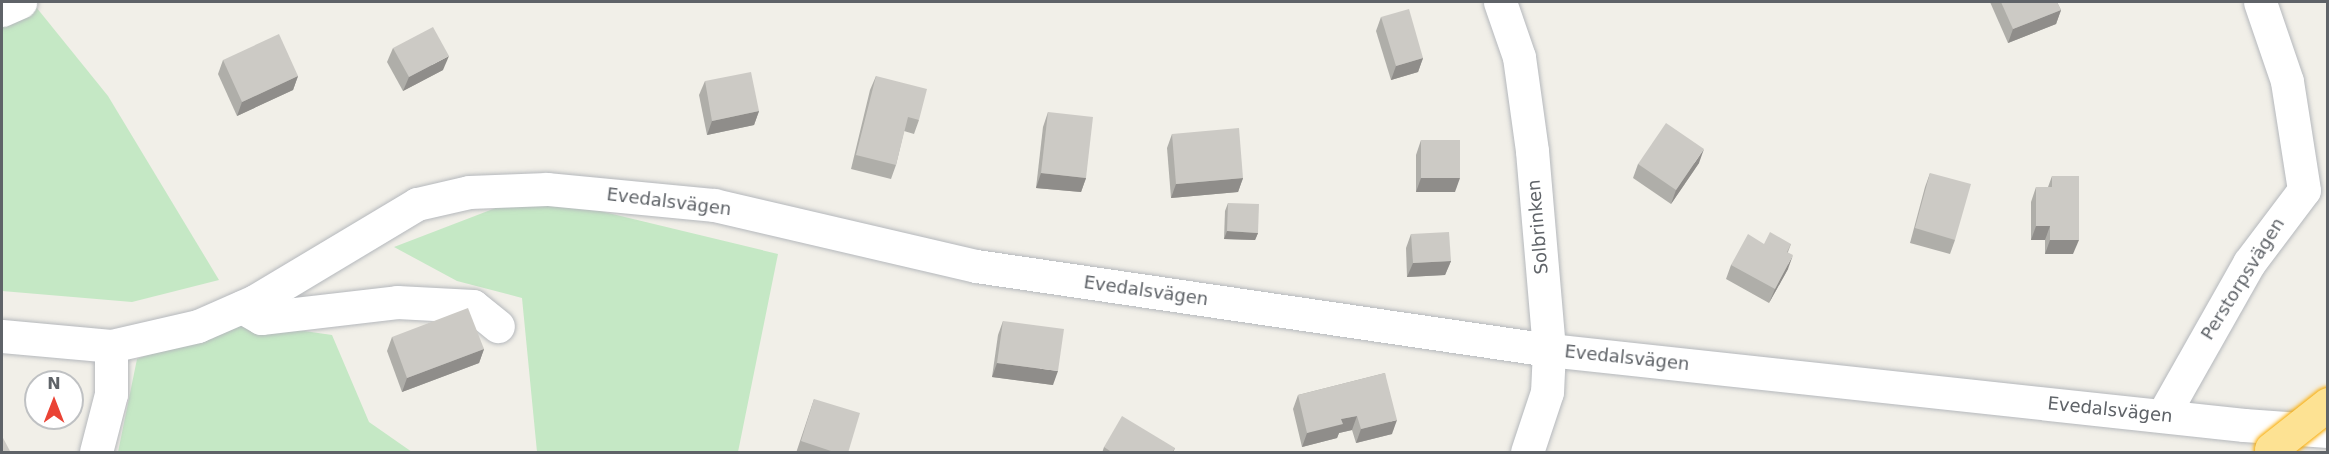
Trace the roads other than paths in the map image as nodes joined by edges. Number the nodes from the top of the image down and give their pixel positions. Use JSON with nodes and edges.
{"nodes":[{"id":1,"x":20,"y":2,"type":"edge"},
{"id":2,"x":1500,"y":2,"type":"edge"},
{"id":3,"x":2260,"y":2,"type":"edge"},
{"id":4,"x":2,"y":10,"type":"edge"},
{"id":5,"x":2316,"y":194,"type":"edge"},
{"id":6,"x":242,"y":307,"type":"junction"},
{"id":7,"x":498,"y":326,"type":"dead end"},
{"id":8,"x":2,"y":336,"type":"edge"},
{"id":9,"x":111,"y":346,"type":"junction"},
{"id":10,"x":1549,"y":350,"type":"junction"},
{"id":11,"x":2328,"y":404,"type":"edge"},
{"id":12,"x":2163,"y":415,"type":"junction"},
{"id":13,"x":2328,"y":431,"type":"edge"},
{"id":14,"x":2271,"y":449,"type":"dead end"},
{"id":15,"x":96,"y":453,"type":"edge"},
{"id":16,"x":1527,"y":453,"type":"edge"}],
"edges":[{"from":1,"to":4,"type":"street"},
{"from":2,"to":10,"type":"street","name":"Solbrinken"},
{"from":3,"to":5,"type":"street","name":"Perstorpsvägen"},
{"from":5,"to":12,"type":"street","name":"Perstorpsvägen"},
{"from":6,"to":7,"type":"street"},
{"from":6,"to":9,"type":"street","name":"Evedalsvägen"},
{"from":6,"to":10,"type":"street","name":"Evedalsvägen"},
{"from":8,"to":9,"type":"street","name":"Evedalsvägen"},
{"from":9,"to":15,"type":"street"},
{"from":10,"to":12,"type":"street","name":"Evedalsvägen"},
{"from":10,"to":16,"type":"street","name":"Solbrinken"},
{"from":11,"to":14,"type":"highway","bridge":true},
{"from":12,"to":13,"type":"street","name":"Evedalsvägen"}]}
